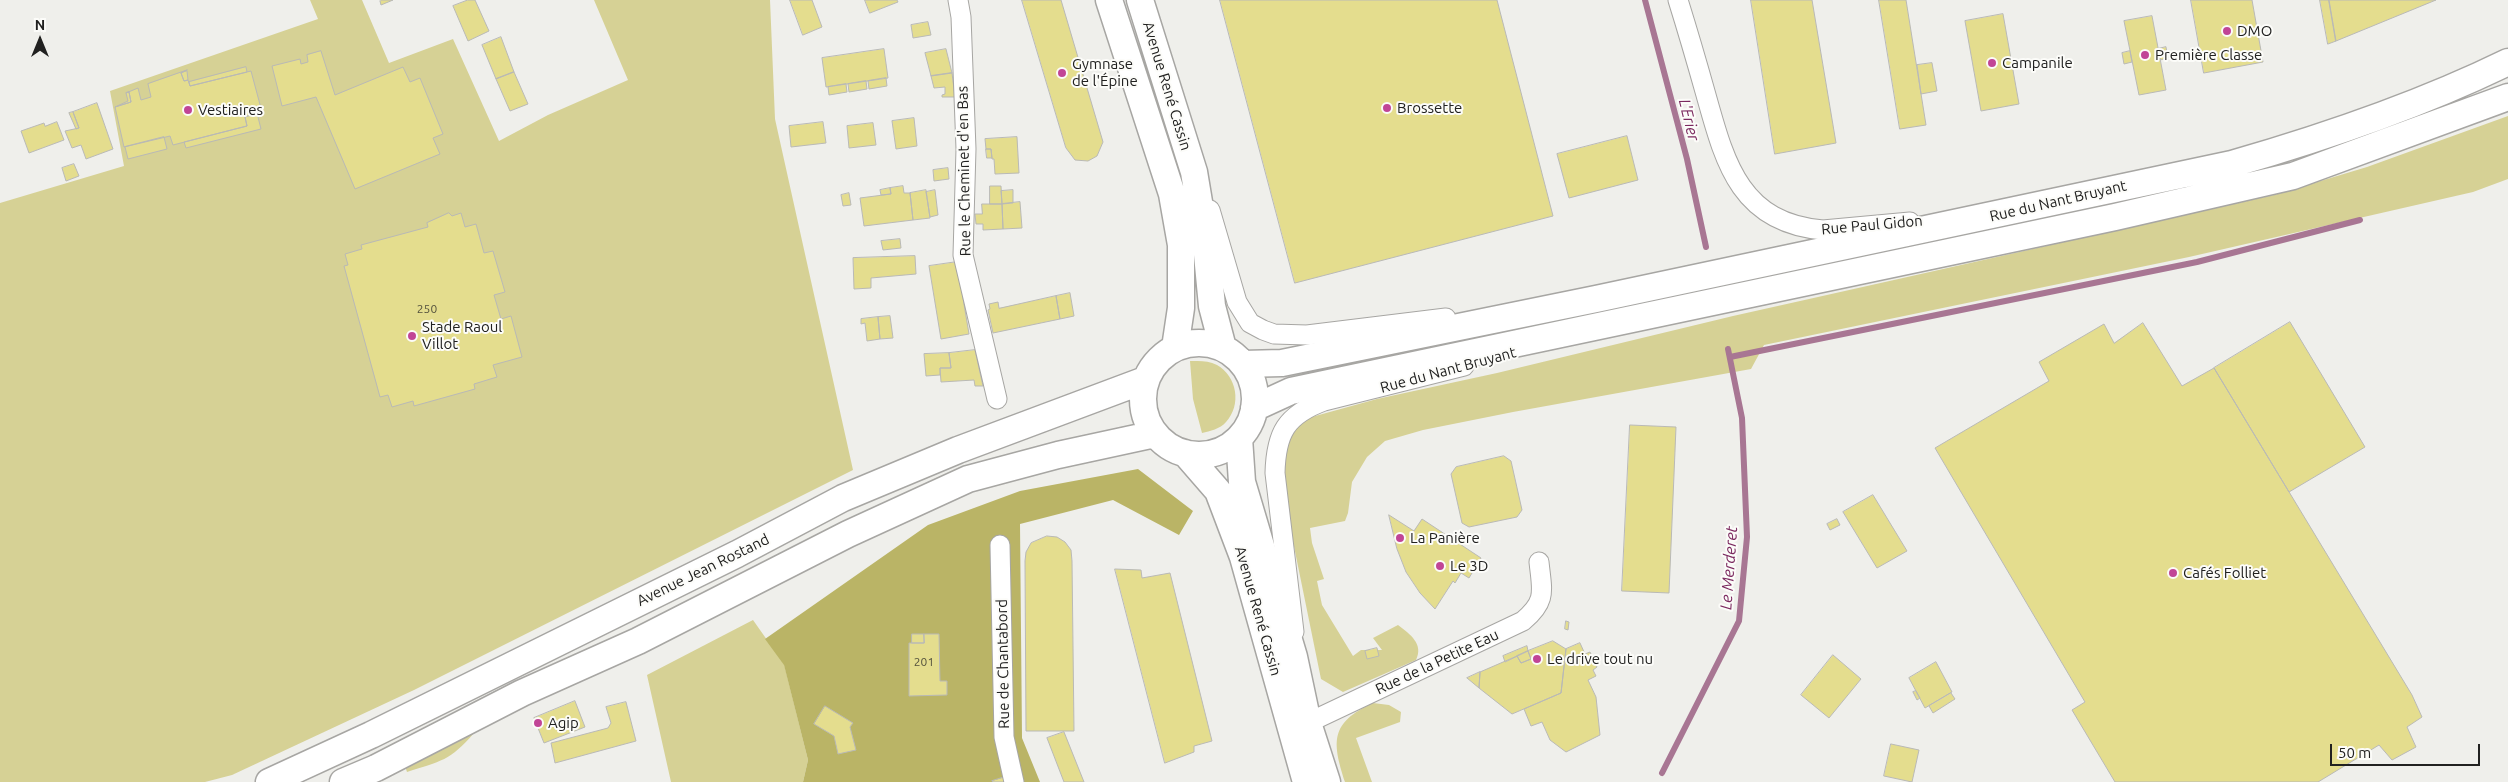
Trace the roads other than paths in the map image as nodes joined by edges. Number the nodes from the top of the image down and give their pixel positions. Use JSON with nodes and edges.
{"nodes":[{"id":1,"x":958,"y":0,"type":"edge"},
{"id":2,"x":1109,"y":0,"type":"edge"},
{"id":3,"x":1140,"y":0,"type":"edge"},
{"id":4,"x":1678,"y":0,"type":"edge"},
{"id":5,"x":2508,"y":62,"type":"edge"},
{"id":6,"x":2508,"y":97,"type":"edge"},
{"id":7,"x":1194,"y":172,"type":"junction"},
{"id":8,"x":2006,"y":213,"type":"junction"},
{"id":9,"x":1596,"y":299,"type":"junction"},
{"id":10,"x":1665,"y":312,"type":"junction"},
{"id":11,"x":1263,"y":330,"type":"joint"},
{"id":12,"x":1175,"y":348,"type":"junction"},
{"id":13,"x":1223,"y":348,"type":"junction"},
{"id":14,"x":1243,"y":364,"type":"junction"},
{"id":15,"x":1146,"y":380,"type":"junction"},
{"id":16,"x":997,"y":399,"type":"dead end"},
{"id":17,"x":1254,"y":408,"type":"junction"},
{"id":18,"x":1154,"y":434,"type":"junction"},
{"id":19,"x":1238,"y":438,"type":"junction"},
{"id":20,"x":1185,"y":453,"type":"junction"},
{"id":21,"x":1275,"y":473,"type":"joint"},
{"id":22,"x":1000,"y":545,"type":"dead end"},
{"id":23,"x":1539,"y":562,"type":"dead end"},
{"id":24,"x":1294,"y":657,"type":"junction"},
{"id":25,"x":1300,"y":727,"type":"junction"},
{"id":26,"x":269,"y":782,"type":"edge"},
{"id":27,"x":343,"y":782,"type":"edge"},
{"id":28,"x":1014,"y":782,"type":"edge"},
{"id":29,"x":1306,"y":782,"type":"edge"},
{"id":30,"x":1326,"y":782,"type":"edge"}],
"edges":[{"from":1,"to":16,"type":"street","name":"Rue le Cheminet d'en Bas"},
{"from":2,"to":12,"type":"main road","name":"Avenue René Cassin"},
{"from":3,"to":7,"type":"main road","name":"Avenue René Cassin"},
{"from":4,"to":8,"type":"street","name":"Rue Paul Gidon"},
{"from":5,"to":8,"type":"main road","name":"Rue du Nant Bruyant"},
{"from":6,"to":10,"type":"main road","name":"Rue du Nant Bruyant"},
{"from":7,"to":11,"type":"street","name":"Avenue René Cassin"},
{"from":7,"to":13,"type":"main road","name":"Avenue René Cassin"},
{"from":8,"to":9,"type":"main road","name":"Rue du Nant Bruyant"},
{"from":9,"to":11,"type":"street","name":"Rue du Nant Bruyant"},
{"from":9,"to":14,"type":"main road","name":"Rue du Nant Bruyant"},
{"from":10,"to":17,"type":"main road","name":"Rue du Nant Bruyant"},
{"from":10,"to":21,"type":"street","name":"Rue du Nant Bruyant"},
{"from":12,"to":13,"type":"main road"},
{"from":12,"to":15,"type":"main road"},
{"from":13,"to":14,"type":"main road"},
{"from":14,"to":17,"type":"main road"},
{"from":15,"to":18,"type":"main road"},
{"from":15,"to":26,"type":"main road","name":"Avenue Jean Rostand"},
{"from":17,"to":19,"type":"main road"},
{"from":18,"to":20,"type":"main road"},
{"from":18,"to":27,"type":"main road"},
{"from":19,"to":20,"type":"main road"},
{"from":19,"to":24,"type":"main road","name":"Avenue René Cassin"},
{"from":20,"to":25,"type":"main road","name":"Avenue René Cassin"},
{"from":21,"to":24,"type":"street","name":"Avenue René Cassin"},
{"from":22,"to":28,"type":"street","name":"Rue de Chantabord"},
{"from":23,"to":25,"type":"street","name":"Rue de la Petite Eau"},
{"from":24,"to":25,"type":"main road","name":"Avenue René Cassin"},
{"from":25,"to":29,"type":"main road","name":"Avenue René Cassin"},
{"from":25,"to":30,"type":"main road","name":"Avenue René Cassin"}]}
